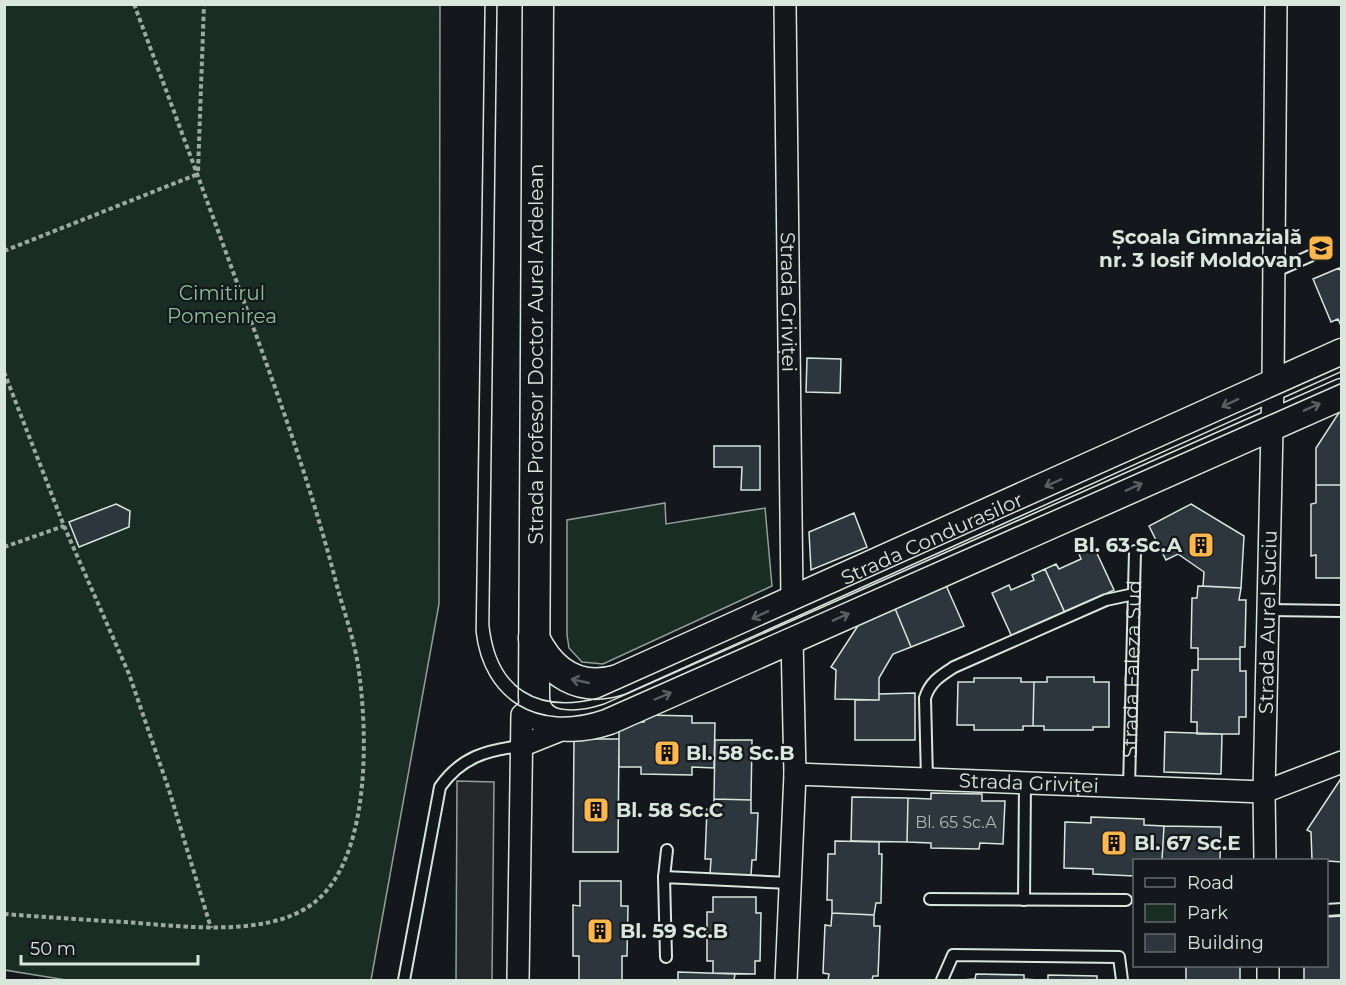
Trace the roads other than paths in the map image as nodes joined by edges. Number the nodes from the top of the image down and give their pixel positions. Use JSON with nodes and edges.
{"nodes":[{"id":1,"x":538,"y":4,"type":"edge"},
{"id":2,"x":785,"y":4,"type":"edge"},
{"id":3,"x":1276,"y":4,"type":"edge"},
{"id":4,"x":1310,"y":256,"type":"dead end"},
{"id":5,"x":1274,"y":272,"type":"junction"},
{"id":6,"x":1341,"y":354,"type":"edge"},
{"id":7,"x":1273,"y":383,"type":"junction"},
{"id":8,"x":1341,"y":394,"type":"edge"},
{"id":9,"x":1272,"y":426,"type":"junction"},
{"id":10,"x":1135,"y":551,"type":"dead end"},
{"id":11,"x":1134,"y":594,"type":"junction"},
{"id":12,"x":792,"y":600,"type":"junction"},
{"id":13,"x":1268,"y":610,"type":"junction"},
{"id":14,"x":1341,"y":611,"type":"edge"},
{"id":15,"x":534,"y":638,"type":"junction"},
{"id":16,"x":792,"y":638,"type":"junction"},
{"id":17,"x":534,"y":704,"type":"junction"},
{"id":18,"x":572,"y":726,"type":"junction"},
{"id":19,"x":521,"y":746,"type":"junction"},
{"id":20,"x":1341,"y":762,"type":"edge"},
{"id":21,"x":795,"y":774,"type":"junction"},
{"id":22,"x":927,"y":779,"type":"junction"},
{"id":23,"x":1025,"y":783,"type":"junction"},
{"id":24,"x":1129,"y":787,"type":"junction"},
{"id":25,"x":1264,"y":792,"type":"junction"},
{"id":26,"x":667,"y":850,"type":"dead end"},
{"id":27,"x":1264,"y":859,"type":"edge"},
{"id":28,"x":664,"y":877,"type":"junction"},
{"id":29,"x":790,"y":883,"type":"junction"},
{"id":30,"x":930,"y":899,"type":"dead end"},
{"id":31,"x":1024,"y":900,"type":"junction"},
{"id":32,"x":1126,"y":900,"type":"dead end"},
{"id":33,"x":666,"y":957,"type":"dead end"},
{"id":34,"x":404,"y":981,"type":"edge"},
{"id":35,"x":518,"y":981,"type":"edge"},
{"id":36,"x":786,"y":981,"type":"edge"},
{"id":37,"x":942,"y":981,"type":"edge"},
{"id":38,"x":1122,"y":981,"type":"edge"}],
"edges":[{"from":1,"to":15,"type":"main road","name":"Strada Profesor Doctor Aurel Ardelean"},
{"from":2,"to":12,"type":"street","name":"Strada Griviței"},
{"from":3,"to":5,"type":"street","name":"Strada Aurel Suciu"},
{"from":4,"to":5,"type":"lane"},
{"from":5,"to":7,"type":"street","name":"Strada Aurel Suciu"},
{"from":6,"to":7,"type":"main road","name":"Strada Condurașilor"},
{"from":7,"to":9,"type":"street","name":"Strada Aurel Suciu"},
{"from":7,"to":12,"type":"main road","name":"Strada Condurașilor","one_way":true},
{"from":9,"to":8,"type":"main road","name":"Strada Condurașilor","one_way":true},
{"from":9,"to":13,"type":"street","name":"Strada Aurel Suciu"},
{"from":16,"to":9,"type":"main road","name":"Strada Condurașilor","one_way":true},
{"from":10,"to":11,"type":"lane","name":"Strada Faleza Sud"},
{"from":11,"to":22,"type":"lane"},
{"from":11,"to":24,"type":"lane","name":"Strada Faleza Sud"},
{"from":12,"to":15,"type":"main road","name":"Strada Condurașilor","one_way":true},
{"from":13,"to":14,"type":"lane"},
{"from":13,"to":25,"type":"street","name":"Strada Aurel Suciu"},
{"from":15,"to":17,"type":"main road","name":"Strada Profesor Doctor Aurel Ardelean"},
{"from":18,"to":16,"type":"main road","name":"Strada Condurașilor","one_way":true},
{"from":16,"to":21,"type":"street"},
{"from":17,"to":18,"type":"main road","name":"Strada Condurașilor"},
{"from":17,"to":19,"type":"street","name":"Strada Profesor Doctor Aurel Ardelean"},
{"from":18,"to":19,"type":"street","name":"Strada Condurașilor"},
{"from":19,"to":34,"type":"lane"},
{"from":19,"to":35,"type":"street","name":"Strada Profesor Doctor Aurel Ardelean"},
{"from":20,"to":25,"type":"street"},
{"from":21,"to":22,"type":"street","name":"Strada Griviței"},
{"from":21,"to":29,"type":"street"},
{"from":22,"to":23,"type":"street","name":"Strada Griviței"},
{"from":23,"to":24,"type":"street","name":"Strada Griviței"},
{"from":23,"to":31,"type":"lane"},
{"from":24,"to":25,"type":"street","name":"Strada Griviței"},
{"from":25,"to":27,"type":"street","name":"Strada Aurel Suciu"},
{"from":26,"to":28,"type":"lane"},
{"from":28,"to":29,"type":"lane"},
{"from":28,"to":33,"type":"lane"},
{"from":29,"to":36,"type":"street"},
{"from":30,"to":31,"type":"lane"},
{"from":31,"to":32,"type":"lane"},
{"from":37,"to":38,"type":"lane"}]}
